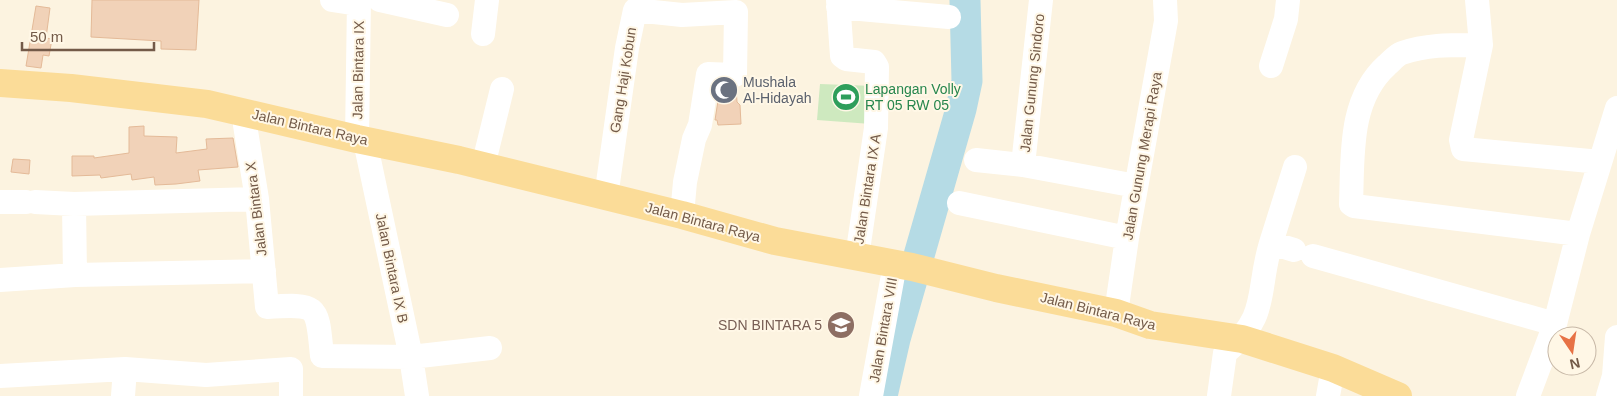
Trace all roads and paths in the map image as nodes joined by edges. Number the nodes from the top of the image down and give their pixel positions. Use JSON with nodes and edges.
{"nodes":[{"id":1,"x":332,"y":0,"type":"edge"},
{"id":2,"x":487,"y":0,"type":"edge"},
{"id":3,"x":1041,"y":0,"type":"edge"},
{"id":4,"x":1165,"y":0,"type":"edge"},
{"id":5,"x":1288,"y":0,"type":"edge"},
{"id":6,"x":1477,"y":0,"type":"edge"},
{"id":7,"x":366,"y":1,"type":"edge"},
{"id":8,"x":838,"y":3,"type":"edge"},
{"id":9,"x":736,"y":11,"type":"edge"},
{"id":10,"x":447,"y":15,"type":"dead end"},
{"id":11,"x":948,"y":17,"type":"dead end"},
{"id":12,"x":483,"y":34,"type":"dead end"},
{"id":13,"x":1481,"y":44,"type":"junction"},
{"id":14,"x":1271,"y":66,"type":"dead end"},
{"id":15,"x":0,"y":83,"type":"edge"},
{"id":16,"x":502,"y":89,"type":"dead end"},
{"id":17,"x":1617,"y":108,"type":"edge"},
{"id":18,"x":246,"y":112,"type":"junction"},
{"id":19,"x":361,"y":140,"type":"junction"},
{"id":20,"x":976,"y":160,"type":"dead end"},
{"id":21,"x":1600,"y":162,"type":"junction"},
{"id":22,"x":1022,"y":165,"type":"junction"},
{"id":23,"x":483,"y":166,"type":"junction"},
{"id":24,"x":1296,"y":167,"type":"dead end"},
{"id":25,"x":1136,"y":186,"type":"junction"},
{"id":26,"x":606,"y":198,"type":"junction"},
{"id":27,"x":257,"y":199,"type":"junction"},
{"id":28,"x":0,"y":202,"type":"edge"},
{"id":29,"x":74,"y":204,"type":"junction"},
{"id":30,"x":959,"y":204,"type":"dead end"},
{"id":31,"x":682,"y":215,"type":"junction"},
{"id":32,"x":1578,"y":234,"type":"junction"},
{"id":33,"x":1127,"y":238,"type":"junction"},
{"id":34,"x":1271,"y":243,"type":"junction"},
{"id":35,"x":857,"y":257,"type":"junction"},
{"id":36,"x":904,"y":266,"type":"junction"},
{"id":37,"x":264,"y":271,"type":"junction"},
{"id":38,"x":75,"y":275,"type":"junction"},
{"id":39,"x":0,"y":280,"type":"edge"},
{"id":40,"x":1116,"y":313,"type":"junction"},
{"id":41,"x":1555,"y":324,"type":"junction"},
{"id":42,"x":1617,"y":336,"type":"edge"},
{"id":43,"x":1242,"y":339,"type":"junction"},
{"id":44,"x":490,"y":348,"type":"dead end"},
{"id":45,"x":411,"y":357,"type":"junction"},
{"id":46,"x":1333,"y":368,"type":"junction"},
{"id":47,"x":125,"y":369,"type":"junction"},
{"id":48,"x":0,"y":376,"type":"edge"},
{"id":49,"x":206,"y":386,"type":"edge"},
{"id":50,"x":123,"y":396,"type":"edge"},
{"id":51,"x":291,"y":396,"type":"edge"},
{"id":52,"x":417,"y":396,"type":"edge"},
{"id":53,"x":871,"y":396,"type":"edge"},
{"id":54,"x":1219,"y":396,"type":"edge"},
{"id":55,"x":1328,"y":396,"type":"edge"},
{"id":56,"x":1398,"y":396,"type":"edge"},
{"id":57,"x":1528,"y":396,"type":"edge"},
{"id":58,"x":1608,"y":396,"type":"edge"}],
"edges":[{"from":1,"to":7,"type":"street"},
{"from":2,"to":12,"type":"street"},
{"from":3,"to":22,"type":"street","name":"Jalan Gunung Sindoro"},
{"from":4,"to":25,"type":"street","name":"Jalan Gunung Merapi Raya"},
{"from":5,"to":14,"type":"street"},
{"from":6,"to":13,"type":"street"},
{"from":7,"to":10,"type":"street"},
{"from":7,"to":19,"type":"street","name":"Jalan Bintara IX"},
{"from":8,"to":11,"type":"street"},
{"from":8,"to":35,"type":"street","name":"Jalan Bintara IX A"},
{"from":9,"to":26,"type":"street","name":"Gang Haji Kobun"},
{"from":9,"to":31,"type":"street"},
{"from":13,"to":21,"type":"street"},
{"from":13,"to":32,"type":"street"},
{"from":15,"to":18,"type":"main road","name":"Jalan Bintara Raya"},
{"from":16,"to":23,"type":"street"},
{"from":17,"to":21,"type":"street"},
{"from":18,"to":19,"type":"main road","name":"Jalan Bintara Raya"},
{"from":18,"to":27,"type":"street","name":"Jalan Bintara X"},
{"from":19,"to":23,"type":"main road","name":"Jalan Bintara Raya"},
{"from":19,"to":45,"type":"street","name":"Jalan Bintara IX B"},
{"from":20,"to":22,"type":"street"},
{"from":21,"to":32,"type":"street"},
{"from":22,"to":25,"type":"street"},
{"from":23,"to":26,"type":"main road","name":"Jalan Bintara Raya"},
{"from":24,"to":34,"type":"street"},
{"from":25,"to":33,"type":"street","name":"Jalan Gunung Merapi Raya"},
{"from":26,"to":31,"type":"main road","name":"Jalan Bintara Raya"},
{"from":27,"to":29,"type":"street"},
{"from":27,"to":37,"type":"street","name":"Jalan Bintara X"},
{"from":28,"to":29,"type":"street"},
{"from":29,"to":38,"type":"street"},
{"from":30,"to":33,"type":"street"},
{"from":31,"to":35,"type":"main road","name":"Jalan Bintara Raya"},
{"from":32,"to":41,"type":"street"},
{"from":33,"to":40,"type":"street","name":"Jalan Gunung Merapi Raya"},
{"from":34,"to":41,"type":"street"},
{"from":34,"to":43,"type":"street"},
{"from":35,"to":36,"type":"main road","name":"Jalan Bintara Raya"},
{"from":36,"to":40,"type":"main road","name":"Jalan Bintara Raya"},
{"from":36,"to":53,"type":"street","name":"Jalan Bintara VIII"},
{"from":37,"to":38,"type":"street"},
{"from":37,"to":45,"type":"street","name":"Jalan Bintara X"},
{"from":38,"to":39,"type":"street"},
{"from":40,"to":43,"type":"main road","name":"Jalan Bintara Raya"},
{"from":41,"to":57,"type":"street"},
{"from":42,"to":58,"type":"street"},
{"from":43,"to":46,"type":"main road","name":"Jalan Bintara Raya"},
{"from":43,"to":54,"type":"street"},
{"from":44,"to":45,"type":"street"},
{"from":45,"to":52,"type":"street","name":"Jalan Bintara IX B"},
{"from":46,"to":55,"type":"street"},
{"from":46,"to":56,"type":"main road","name":"Jalan Bintara Raya"},
{"from":47,"to":48,"type":"street"},
{"from":47,"to":49,"type":"street"},
{"from":47,"to":50,"type":"street"},
{"from":49,"to":51,"type":"street"}]}
